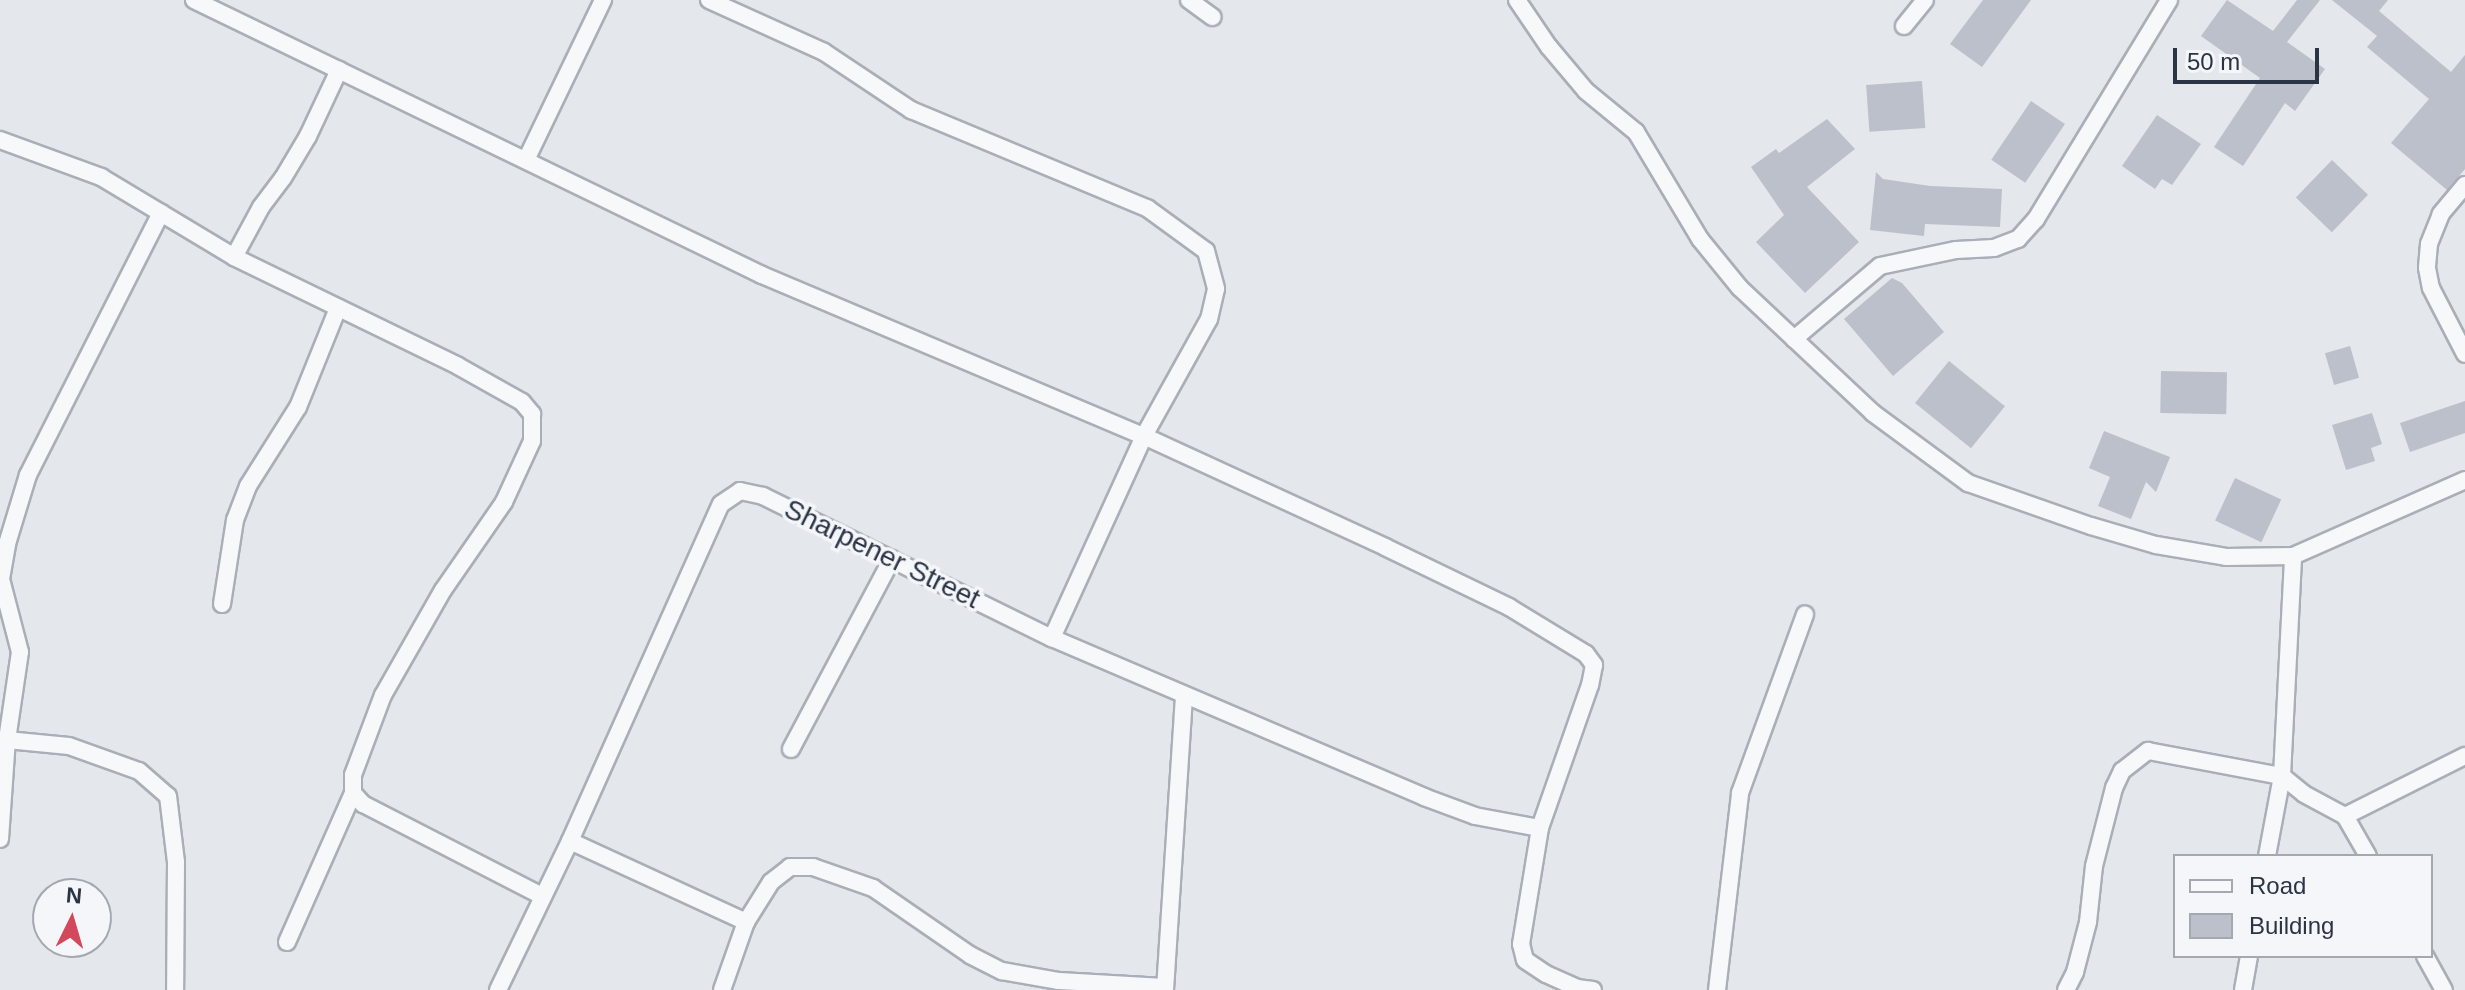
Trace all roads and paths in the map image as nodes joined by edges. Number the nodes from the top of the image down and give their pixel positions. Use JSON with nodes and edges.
{"nodes":[{"id":1,"x":194,"y":0,"type":"edge"},
{"id":2,"x":603,"y":0,"type":"edge"},
{"id":3,"x":709,"y":0,"type":"edge"},
{"id":4,"x":1189,"y":0,"type":"edge"},
{"id":5,"x":1517,"y":0,"type":"edge"},
{"id":6,"x":1925,"y":0,"type":"edge"},
{"id":7,"x":2169,"y":0,"type":"edge"},
{"id":8,"x":1212,"y":17,"type":"dead end"},
{"id":9,"x":1904,"y":26,"type":"dead end"},
{"id":10,"x":339,"y":70,"type":"junction"},
{"id":11,"x":0,"y":140,"type":"edge"},
{"id":12,"x":526,"y":160,"type":"junction"},
{"id":13,"x":2465,"y":185,"type":"edge"},
{"id":14,"x":161,"y":213,"type":"junction"},
{"id":15,"x":234,"y":257,"type":"junction"},
{"id":16,"x":338,"y":308,"type":"junction"},
{"id":17,"x":1794,"y":339,"type":"junction"},
{"id":18,"x":2465,"y":354,"type":"edge"},
{"id":19,"x":1144,"y":436,"type":"junction"},
{"id":20,"x":2465,"y":480,"type":"edge"},
{"id":21,"x":2293,"y":556,"type":"junction"},
{"id":22,"x":892,"y":559,"type":"junction"},
{"id":23,"x":222,"y":604,"type":"dead end"},
{"id":24,"x":1805,"y":614,"type":"dead end"},
{"id":25,"x":1052,"y":638,"type":"junction"},
{"id":26,"x":1184,"y":696,"type":"junction"},
{"id":27,"x":7,"y":740,"type":"junction"},
{"id":28,"x":791,"y":749,"type":"dead end"},
{"id":29,"x":2465,"y":756,"type":"edge"},
{"id":30,"x":2282,"y":776,"type":"junction"},
{"id":31,"x":3,"y":777,"type":"edge"},
{"id":32,"x":353,"y":793,"type":"junction"},
{"id":33,"x":2345,"y":816,"type":"junction"},
{"id":34,"x":1540,"y":828,"type":"junction"},
{"id":35,"x":0,"y":839,"type":"edge"},
{"id":36,"x":570,"y":841,"type":"junction"},
{"id":37,"x":2267,"y":854,"type":"edge"},
{"id":38,"x":2367,"y":854,"type":"edge"},
{"id":39,"x":542,"y":896,"type":"junction"},
{"id":40,"x":746,"y":922,"type":"junction"},
{"id":41,"x":287,"y":942,"type":"dead end"},
{"id":42,"x":2249,"y":958,"type":"edge"},
{"id":43,"x":2426,"y":958,"type":"edge"},
{"id":44,"x":1165,"y":988,"type":"edge"},
{"id":45,"x":175,"y":990,"type":"edge"},
{"id":46,"x":498,"y":990,"type":"edge"},
{"id":47,"x":722,"y":990,"type":"edge"},
{"id":48,"x":1593,"y":990,"type":"edge"},
{"id":49,"x":1717,"y":990,"type":"edge"},
{"id":50,"x":2066,"y":990,"type":"edge"},
{"id":51,"x":2243,"y":990,"type":"edge"},
{"id":52,"x":2444,"y":990,"type":"edge"}],
"edges":[{"from":1,"to":10,"type":"street"},
{"from":2,"to":12,"type":"street"},
{"from":3,"to":19,"type":"street"},
{"from":4,"to":8,"type":"street"},
{"from":5,"to":17,"type":"street"},
{"from":6,"to":9,"type":"street"},
{"from":7,"to":17,"type":"street"},
{"from":10,"to":12,"type":"street"},
{"from":10,"to":15,"type":"street"},
{"from":11,"to":14,"type":"street"},
{"from":12,"to":19,"type":"street"},
{"from":13,"to":18,"type":"street"},
{"from":14,"to":15,"type":"street"},
{"from":14,"to":27,"type":"street"},
{"from":15,"to":16,"type":"street"},
{"from":16,"to":23,"type":"street"},
{"from":16,"to":32,"type":"street"},
{"from":17,"to":21,"type":"street"},
{"from":19,"to":25,"type":"street"},
{"from":19,"to":34,"type":"street"},
{"from":20,"to":21,"type":"street"},
{"from":21,"to":30,"type":"street"},
{"from":22,"to":25,"type":"street","name":"Sharpener Street"},
{"from":22,"to":28,"type":"street"},
{"from":22,"to":36,"type":"street","name":"Sharpener Street"},
{"from":24,"to":49,"type":"street"},
{"from":25,"to":26,"type":"street","name":"Sharpener Street"},
{"from":26,"to":34,"type":"street","name":"Sharpener Street"},
{"from":26,"to":44,"type":"street"},
{"from":27,"to":31,"type":"street"},
{"from":27,"to":45,"type":"street"},
{"from":29,"to":33,"type":"street"},
{"from":30,"to":33,"type":"street"},
{"from":30,"to":37,"type":"street"},
{"from":30,"to":50,"type":"street"},
{"from":31,"to":35,"type":"street"},
{"from":32,"to":39,"type":"street"},
{"from":32,"to":41,"type":"street"},
{"from":33,"to":38,"type":"street"},
{"from":34,"to":48,"type":"street"},
{"from":36,"to":39,"type":"street","name":"Sharpener Street"},
{"from":36,"to":40,"type":"street"},
{"from":39,"to":46,"type":"street","name":"Sharpener Street"},
{"from":40,"to":44,"type":"street"},
{"from":40,"to":47,"type":"street"},
{"from":42,"to":51,"type":"street"},
{"from":43,"to":52,"type":"street"}]}
